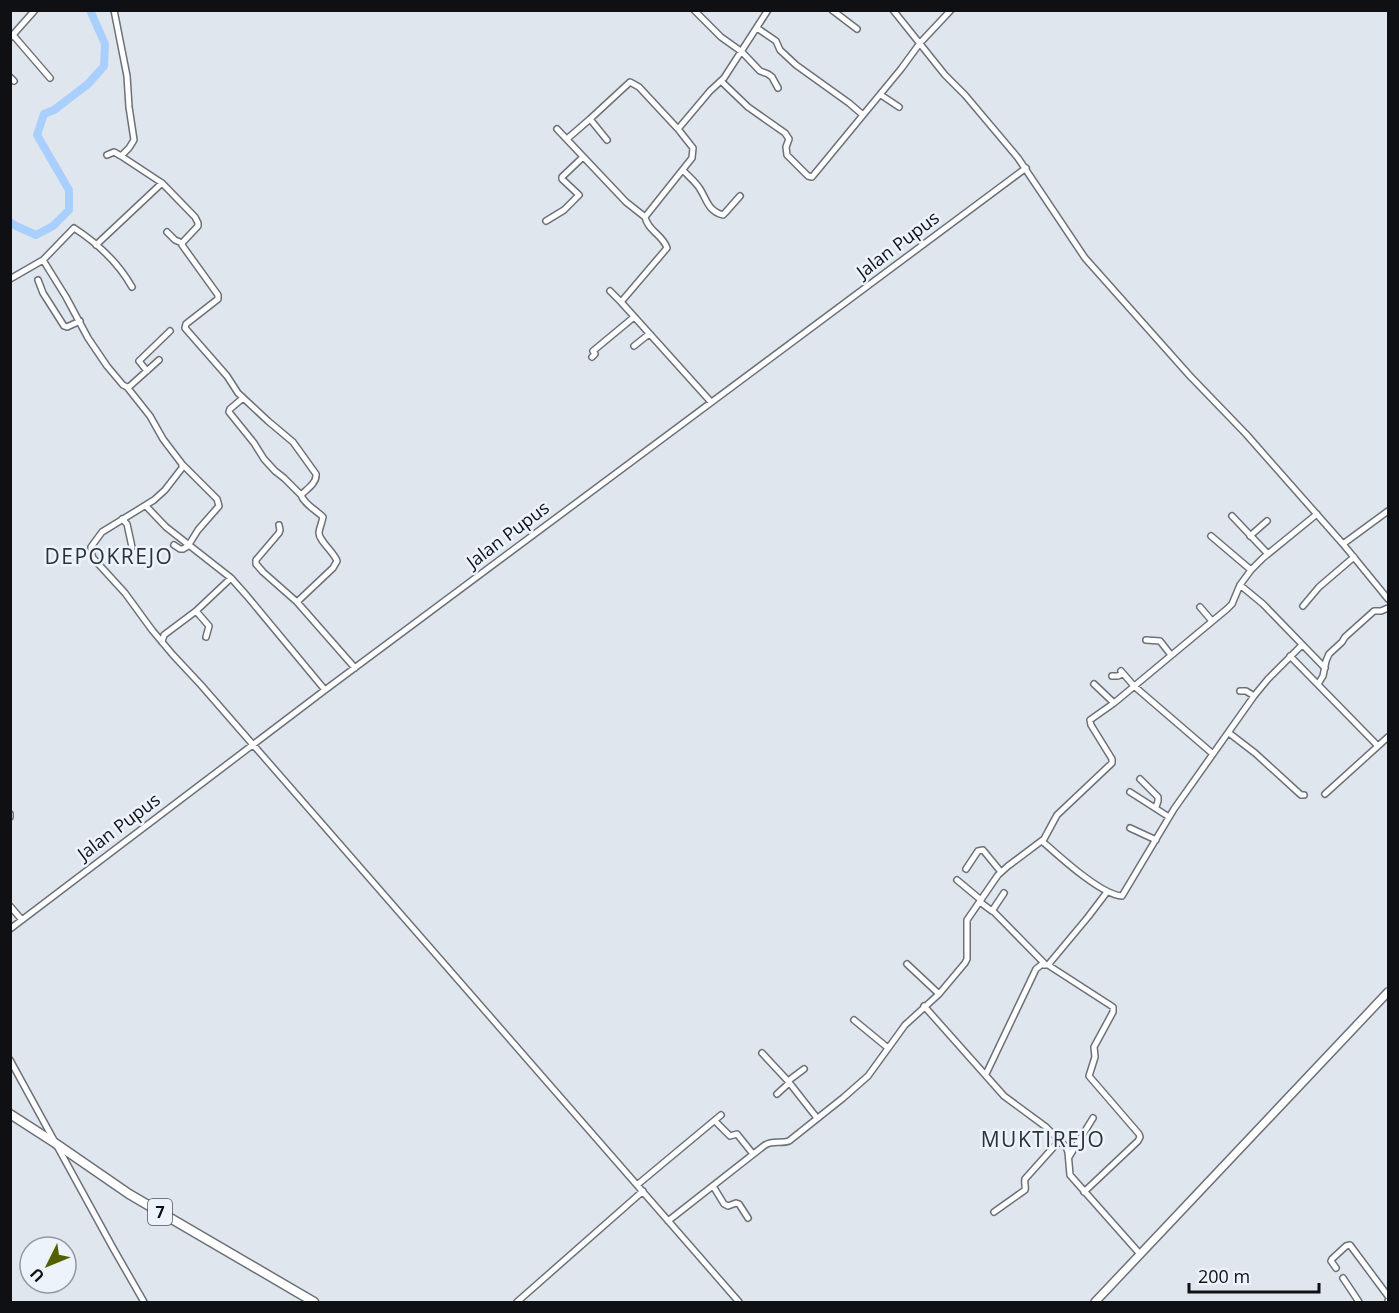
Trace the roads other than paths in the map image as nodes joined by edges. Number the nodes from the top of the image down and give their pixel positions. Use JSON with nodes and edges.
{"nodes":[{"id":1,"x":35,"y":10,"type":"edge"},
{"id":2,"x":114,"y":10,"type":"edge"},
{"id":3,"x":694,"y":10,"type":"edge"},
{"id":4,"x":768,"y":10,"type":"edge"},
{"id":5,"x":832,"y":10,"type":"edge"},
{"id":6,"x":893,"y":10,"type":"edge"},
{"id":7,"x":951,"y":10,"type":"edge"},
{"id":8,"x":757,"y":28,"type":"junction"},
{"id":9,"x":857,"y":29,"type":"dead end"},
{"id":10,"x":12,"y":37,"type":"edge"},
{"id":11,"x":920,"y":43,"type":"junction"},
{"id":12,"x":742,"y":52,"type":"junction"},
{"id":13,"x":50,"y":78,"type":"dead end"},
{"id":14,"x":722,"y":82,"type":"junction"},
{"id":15,"x":778,"y":88,"type":"dead end"},
{"id":16,"x":880,"y":95,"type":"junction"},
{"id":17,"x":899,"y":107,"type":"dead end"},
{"id":18,"x":863,"y":115,"type":"junction"},
{"id":19,"x":590,"y":119,"type":"junction"},
{"id":20,"x":557,"y":129,"type":"dead end"},
{"id":21,"x":678,"y":129,"type":"junction"},
{"id":22,"x":567,"y":139,"type":"junction"},
{"id":23,"x":607,"y":140,"type":"dead end"},
{"id":24,"x":107,"y":155,"type":"dead end"},
{"id":25,"x":121,"y":156,"type":"junction"},
{"id":26,"x":583,"y":157,"type":"junction"},
{"id":27,"x":1026,"y":168,"type":"junction"},
{"id":28,"x":682,"y":170,"type":"junction"},
{"id":29,"x":162,"y":183,"type":"junction"},
{"id":30,"x":740,"y":196,"type":"dead end"},
{"id":31,"x":645,"y":217,"type":"junction"},
{"id":32,"x":546,"y":221,"type":"dead end"},
{"id":33,"x":167,"y":232,"type":"dead end"},
{"id":34,"x":182,"y":243,"type":"junction"},
{"id":35,"x":96,"y":245,"type":"junction"},
{"id":36,"x":43,"y":260,"type":"junction"},
{"id":37,"x":12,"y":278,"type":"edge"},
{"id":38,"x":38,"y":280,"type":"dead end"},
{"id":39,"x":132,"y":288,"type":"dead end"},
{"id":40,"x":610,"y":291,"type":"dead end"},
{"id":41,"x":621,"y":302,"type":"junction"},
{"id":42,"x":634,"y":317,"type":"junction"},
{"id":43,"x":80,"y":321,"type":"junction"},
{"id":44,"x":170,"y":331,"type":"dead end"},
{"id":45,"x":649,"y":334,"type":"junction"},
{"id":46,"x":634,"y":346,"type":"dead end"},
{"id":47,"x":592,"y":357,"type":"dead end"},
{"id":48,"x":159,"y":360,"type":"dead end"},
{"id":49,"x":147,"y":371,"type":"junction"},
{"id":50,"x":127,"y":387,"type":"junction"},
{"id":51,"x":243,"y":398,"type":"junction"},
{"id":52,"x":711,"y":402,"type":"junction"},
{"id":53,"x":182,"y":464,"type":"junction"},
{"id":54,"x":301,"y":495,"type":"junction"},
{"id":55,"x":146,"y":506,"type":"junction"},
{"id":56,"x":1389,"y":511,"type":"edge"},
{"id":57,"x":1317,"y":514,"type":"junction"},
{"id":58,"x":1232,"y":516,"type":"dead end"},
{"id":59,"x":122,"y":519,"type":"junction"},
{"id":60,"x":1267,"y":520,"type":"dead end"},
{"id":61,"x":279,"y":525,"type":"dead end"},
{"id":62,"x":1210,"y":536,"type":"dead end"},
{"id":63,"x":1250,"y":536,"type":"junction"},
{"id":64,"x":1343,"y":544,"type":"junction"},
{"id":65,"x":174,"y":545,"type":"dead end"},
{"id":66,"x":188,"y":546,"type":"junction"},
{"id":67,"x":132,"y":547,"type":"dead end"},
{"id":68,"x":1268,"y":554,"type":"junction"},
{"id":69,"x":1354,"y":557,"type":"junction"},
{"id":70,"x":1251,"y":570,"type":"junction"},
{"id":71,"x":231,"y":578,"type":"junction"},
{"id":72,"x":1240,"y":585,"type":"junction"},
{"id":73,"x":1389,"y":598,"type":"edge"},
{"id":74,"x":297,"y":602,"type":"junction"},
{"id":75,"x":1303,"y":606,"type":"dead end"},
{"id":76,"x":1200,"y":607,"type":"dead end"},
{"id":77,"x":1389,"y":608,"type":"edge"},
{"id":78,"x":196,"y":611,"type":"junction"},
{"id":79,"x":1212,"y":621,"type":"junction"},
{"id":80,"x":207,"y":637,"type":"dead end"},
{"id":81,"x":1146,"y":640,"type":"dead end"},
{"id":82,"x":162,"y":642,"type":"junction"},
{"id":83,"x":1302,"y":645,"type":"junction"},
{"id":84,"x":1171,"y":655,"type":"junction"},
{"id":85,"x":1290,"y":656,"type":"junction"},
{"id":86,"x":355,"y":668,"type":"junction"},
{"id":87,"x":1325,"y":668,"type":"junction"},
{"id":88,"x":1112,"y":676,"type":"dead end"},
{"id":89,"x":1094,"y":684,"type":"dead end"},
{"id":90,"x":1318,"y":684,"type":"junction"},
{"id":91,"x":1134,"y":686,"type":"junction"},
{"id":92,"x":325,"y":690,"type":"junction"},
{"id":93,"x":1240,"y":691,"type":"dead end"},
{"id":94,"x":1254,"y":696,"type":"junction"},
{"id":95,"x":1114,"y":703,"type":"junction"},
{"id":96,"x":1229,"y":733,"type":"junction"},
{"id":97,"x":1389,"y":737,"type":"edge"},
{"id":98,"x":253,"y":744,"type":"junction"},
{"id":99,"x":1378,"y":746,"type":"junction"},
{"id":100,"x":1213,"y":754,"type":"junction"},
{"id":101,"x":1140,"y":779,"type":"dead end"},
{"id":102,"x":1130,"y":792,"type":"dead end"},
{"id":103,"x":1325,"y":794,"type":"dead end"},
{"id":104,"x":1304,"y":795,"type":"dead end"},
{"id":105,"x":1156,"y":807,"type":"junction"},
{"id":106,"x":1169,"y":817,"type":"junction"},
{"id":107,"x":1130,"y":828,"type":"dead end"},
{"id":108,"x":1156,"y":840,"type":"junction"},
{"id":109,"x":1042,"y":841,"type":"junction"},
{"id":110,"x":966,"y":869,"type":"dead end"},
{"id":111,"x":1001,"y":872,"type":"junction"},
{"id":112,"x":957,"y":880,"type":"dead end"},
{"id":113,"x":1004,"y":892,"type":"dead end"},
{"id":114,"x":1107,"y":892,"type":"junction"},
{"id":115,"x":980,"y":901,"type":"junction"},
{"id":116,"x":10,"y":906,"type":"edge"},
{"id":117,"x":993,"y":911,"type":"junction"},
{"id":118,"x":22,"y":920,"type":"junction"},
{"id":119,"x":10,"y":929,"type":"edge"},
{"id":120,"x":907,"y":964,"type":"dead end"},
{"id":121,"x":1046,"y":965,"type":"junction"},
{"id":122,"x":1389,"y":993,"type":"edge"},
{"id":123,"x":939,"y":994,"type":"junction"},
{"id":124,"x":924,"y":1006,"type":"junction"},
{"id":125,"x":854,"y":1020,"type":"dead end"},
{"id":126,"x":888,"y":1048,"type":"junction"},
{"id":127,"x":762,"y":1053,"type":"dead end"},
{"id":128,"x":10,"y":1060,"type":"edge"},
{"id":129,"x":804,"y":1069,"type":"dead end"},
{"id":130,"x":986,"y":1074,"type":"junction"},
{"id":131,"x":789,"y":1082,"type":"junction"},
{"id":132,"x":777,"y":1094,"type":"dead end"},
{"id":133,"x":10,"y":1114,"type":"edge"},
{"id":134,"x":721,"y":1115,"type":"dead end"},
{"id":135,"x":817,"y":1118,"type":"junction"},
{"id":136,"x":1093,"y":1118,"type":"dead end"},
{"id":137,"x":715,"y":1120,"type":"junction"},
{"id":138,"x":1059,"y":1140,"type":"junction"},
{"id":139,"x":55,"y":1143,"type":"junction"},
{"id":140,"x":753,"y":1154,"type":"junction"},
{"id":141,"x":1068,"y":1158,"type":"junction"},
{"id":142,"x":637,"y":1185,"type":"junction"},
{"id":143,"x":713,"y":1186,"type":"junction"},
{"id":144,"x":643,"y":1191,"type":"junction"},
{"id":145,"x":1084,"y":1192,"type":"junction"},
{"id":146,"x":994,"y":1212,"type":"dead end"},
{"id":147,"x":748,"y":1218,"type":"dead end"},
{"id":148,"x":668,"y":1221,"type":"junction"},
{"id":149,"x":1140,"y":1254,"type":"junction"},
{"id":150,"x":1336,"y":1268,"type":"dead end"},
{"id":151,"x":1343,"y":1278,"type":"dead end"},
{"id":152,"x":1389,"y":1296,"type":"edge"},
{"id":153,"x":1356,"y":1301,"type":"edge"},
{"id":154,"x":144,"y":1302,"type":"edge"},
{"id":155,"x":314,"y":1302,"type":"edge"},
{"id":156,"x":517,"y":1302,"type":"edge"},
{"id":157,"x":739,"y":1302,"type":"edge"},
{"id":158,"x":1095,"y":1302,"type":"edge"}],
"edges":[{"from":1,"to":10,"type":"street"},
{"from":2,"to":25,"type":"street"},
{"from":3,"to":12,"type":"street"},
{"from":4,"to":8,"type":"street"},
{"from":5,"to":9,"type":"street"},
{"from":6,"to":11,"type":"street"},
{"from":7,"to":11,"type":"street"},
{"from":8,"to":12,"type":"street"},
{"from":8,"to":18,"type":"street"},
{"from":10,"to":13,"type":"street"},
{"from":11,"to":16,"type":"street"},
{"from":11,"to":27,"type":"street"},
{"from":12,"to":14,"type":"street"},
{"from":12,"to":15,"type":"street"},
{"from":14,"to":18,"type":"street"},
{"from":14,"to":21,"type":"street"},
{"from":16,"to":17,"type":"street"},
{"from":16,"to":18,"type":"street"},
{"from":19,"to":21,"type":"street"},
{"from":19,"to":22,"type":"street"},
{"from":19,"to":23,"type":"street"},
{"from":20,"to":22,"type":"street"},
{"from":21,"to":28,"type":"street"},
{"from":22,"to":26,"type":"street"},
{"from":24,"to":25,"type":"street"},
{"from":25,"to":29,"type":"street"},
{"from":26,"to":31,"type":"street"},
{"from":26,"to":32,"type":"street"},
{"from":27,"to":52,"type":"street","name":"Jalan Pupus"},
{"from":27,"to":57,"type":"street"},
{"from":28,"to":30,"type":"street"},
{"from":28,"to":31,"type":"street"},
{"from":29,"to":34,"type":"street"},
{"from":29,"to":35,"type":"street"},
{"from":31,"to":41,"type":"street"},
{"from":33,"to":34,"type":"street"},
{"from":34,"to":51,"type":"street"},
{"from":35,"to":36,"type":"street"},
{"from":35,"to":39,"type":"street"},
{"from":36,"to":37,"type":"street"},
{"from":36,"to":43,"type":"street"},
{"from":38,"to":43,"type":"street"},
{"from":40,"to":41,"type":"street"},
{"from":41,"to":42,"type":"street"},
{"from":42,"to":45,"type":"street"},
{"from":42,"to":47,"type":"street"},
{"from":43,"to":50,"type":"street"},
{"from":44,"to":49,"type":"street"},
{"from":45,"to":46,"type":"street"},
{"from":45,"to":52,"type":"street"},
{"from":48,"to":49,"type":"street"},
{"from":49,"to":50,"type":"street"},
{"from":50,"to":53,"type":"street"},
{"from":51,"to":54,"type":"street"},
{"from":51,"to":54,"type":"street"},
{"from":52,"to":86,"type":"street","name":"Jalan Pupus"},
{"from":53,"to":55,"type":"street"},
{"from":53,"to":66,"type":"street"},
{"from":54,"to":74,"type":"street"},
{"from":55,"to":59,"type":"street"},
{"from":55,"to":66,"type":"street"},
{"from":56,"to":64,"type":"street"},
{"from":57,"to":64,"type":"street"},
{"from":57,"to":68,"type":"street"},
{"from":58,"to":63,"type":"street"},
{"from":59,"to":67,"type":"street"},
{"from":59,"to":82,"type":"street"},
{"from":60,"to":63,"type":"street"},
{"from":61,"to":74,"type":"street"},
{"from":62,"to":70,"type":"street"},
{"from":63,"to":68,"type":"street"},
{"from":64,"to":69,"type":"street"},
{"from":65,"to":66,"type":"street"},
{"from":66,"to":71,"type":"street"},
{"from":68,"to":70,"type":"street"},
{"from":69,"to":73,"type":"street"},
{"from":69,"to":75,"type":"street"},
{"from":70,"to":72,"type":"street"},
{"from":71,"to":78,"type":"street"},
{"from":71,"to":92,"type":"street"},
{"from":72,"to":79,"type":"street"},
{"from":72,"to":83,"type":"street"},
{"from":74,"to":86,"type":"street"},
{"from":76,"to":79,"type":"street"},
{"from":77,"to":87,"type":"street"},
{"from":78,"to":80,"type":"street"},
{"from":78,"to":82,"type":"street"},
{"from":79,"to":84,"type":"street"},
{"from":81,"to":84,"type":"street"},
{"from":82,"to":98,"type":"street"},
{"from":83,"to":85,"type":"street"},
{"from":83,"to":87,"type":"street"},
{"from":84,"to":91,"type":"street"},
{"from":85,"to":90,"type":"street"},
{"from":85,"to":94,"type":"street"},
{"from":86,"to":92,"type":"street","name":"Jalan Pupus"},
{"from":87,"to":90,"type":"street"},
{"from":88,"to":91,"type":"street"},
{"from":89,"to":95,"type":"street"},
{"from":90,"to":99,"type":"street"},
{"from":91,"to":95,"type":"street"},
{"from":91,"to":100,"type":"street"},
{"from":92,"to":98,"type":"street","name":"Jalan Pupus"},
{"from":93,"to":94,"type":"street"},
{"from":94,"to":96,"type":"street"},
{"from":95,"to":109,"type":"street"},
{"from":96,"to":100,"type":"street"},
{"from":96,"to":104,"type":"street"},
{"from":97,"to":99,"type":"street"},
{"from":98,"to":118,"type":"street","name":"Jalan Pupus"},
{"from":98,"to":142,"type":"street"},
{"from":99,"to":103,"type":"street"},
{"from":100,"to":106,"type":"street"},
{"from":101,"to":105,"type":"street"},
{"from":102,"to":105,"type":"street"},
{"from":105,"to":106,"type":"street"},
{"from":106,"to":108,"type":"street"},
{"from":107,"to":108,"type":"street"},
{"from":108,"to":114,"type":"street"},
{"from":109,"to":111,"type":"street"},
{"from":109,"to":114,"type":"street"},
{"from":110,"to":111,"type":"street"},
{"from":111,"to":115,"type":"street"},
{"from":112,"to":115,"type":"street"},
{"from":113,"to":117,"type":"street"},
{"from":114,"to":121,"type":"street"},
{"from":115,"to":117,"type":"street"},
{"from":115,"to":123,"type":"street"},
{"from":116,"to":118,"type":"street"},
{"from":117,"to":121,"type":"street"},
{"from":118,"to":119,"type":"street","name":"Jalan Pupus"},
{"from":120,"to":123,"type":"street"},
{"from":121,"to":130,"type":"street"},
{"from":121,"to":145,"type":"street"},
{"from":122,"to":149,"type":"main road"},
{"from":123,"to":124,"type":"street"},
{"from":124,"to":126,"type":"street"},
{"from":124,"to":130,"type":"street"},
{"from":125,"to":126,"type":"street"},
{"from":126,"to":135,"type":"street"},
{"from":127,"to":131,"type":"street"},
{"from":128,"to":139,"type":"street"},
{"from":129,"to":131,"type":"street"},
{"from":130,"to":138,"type":"street"},
{"from":131,"to":132,"type":"street"},
{"from":131,"to":135,"type":"street"},
{"from":133,"to":139,"type":"highway","number":"7"},
{"from":134,"to":137,"type":"street"},
{"from":135,"to":140,"type":"street"},
{"from":136,"to":141,"type":"street"},
{"from":137,"to":140,"type":"street"},
{"from":137,"to":142,"type":"street"},
{"from":138,"to":141,"type":"street"},
{"from":138,"to":146,"type":"street"},
{"from":139,"to":154,"type":"street"},
{"from":139,"to":155,"type":"highway","number":"7"},
{"from":140,"to":143,"type":"street"},
{"from":141,"to":145,"type":"street"},
{"from":142,"to":144,"type":"street"},
{"from":143,"to":147,"type":"street"},
{"from":143,"to":148,"type":"street"},
{"from":144,"to":148,"type":"street"},
{"from":144,"to":156,"type":"street"},
{"from":145,"to":149,"type":"street"},
{"from":148,"to":157,"type":"street"},
{"from":149,"to":158,"type":"main road"},
{"from":150,"to":152,"type":"street"},
{"from":151,"to":153,"type":"street"}]}
